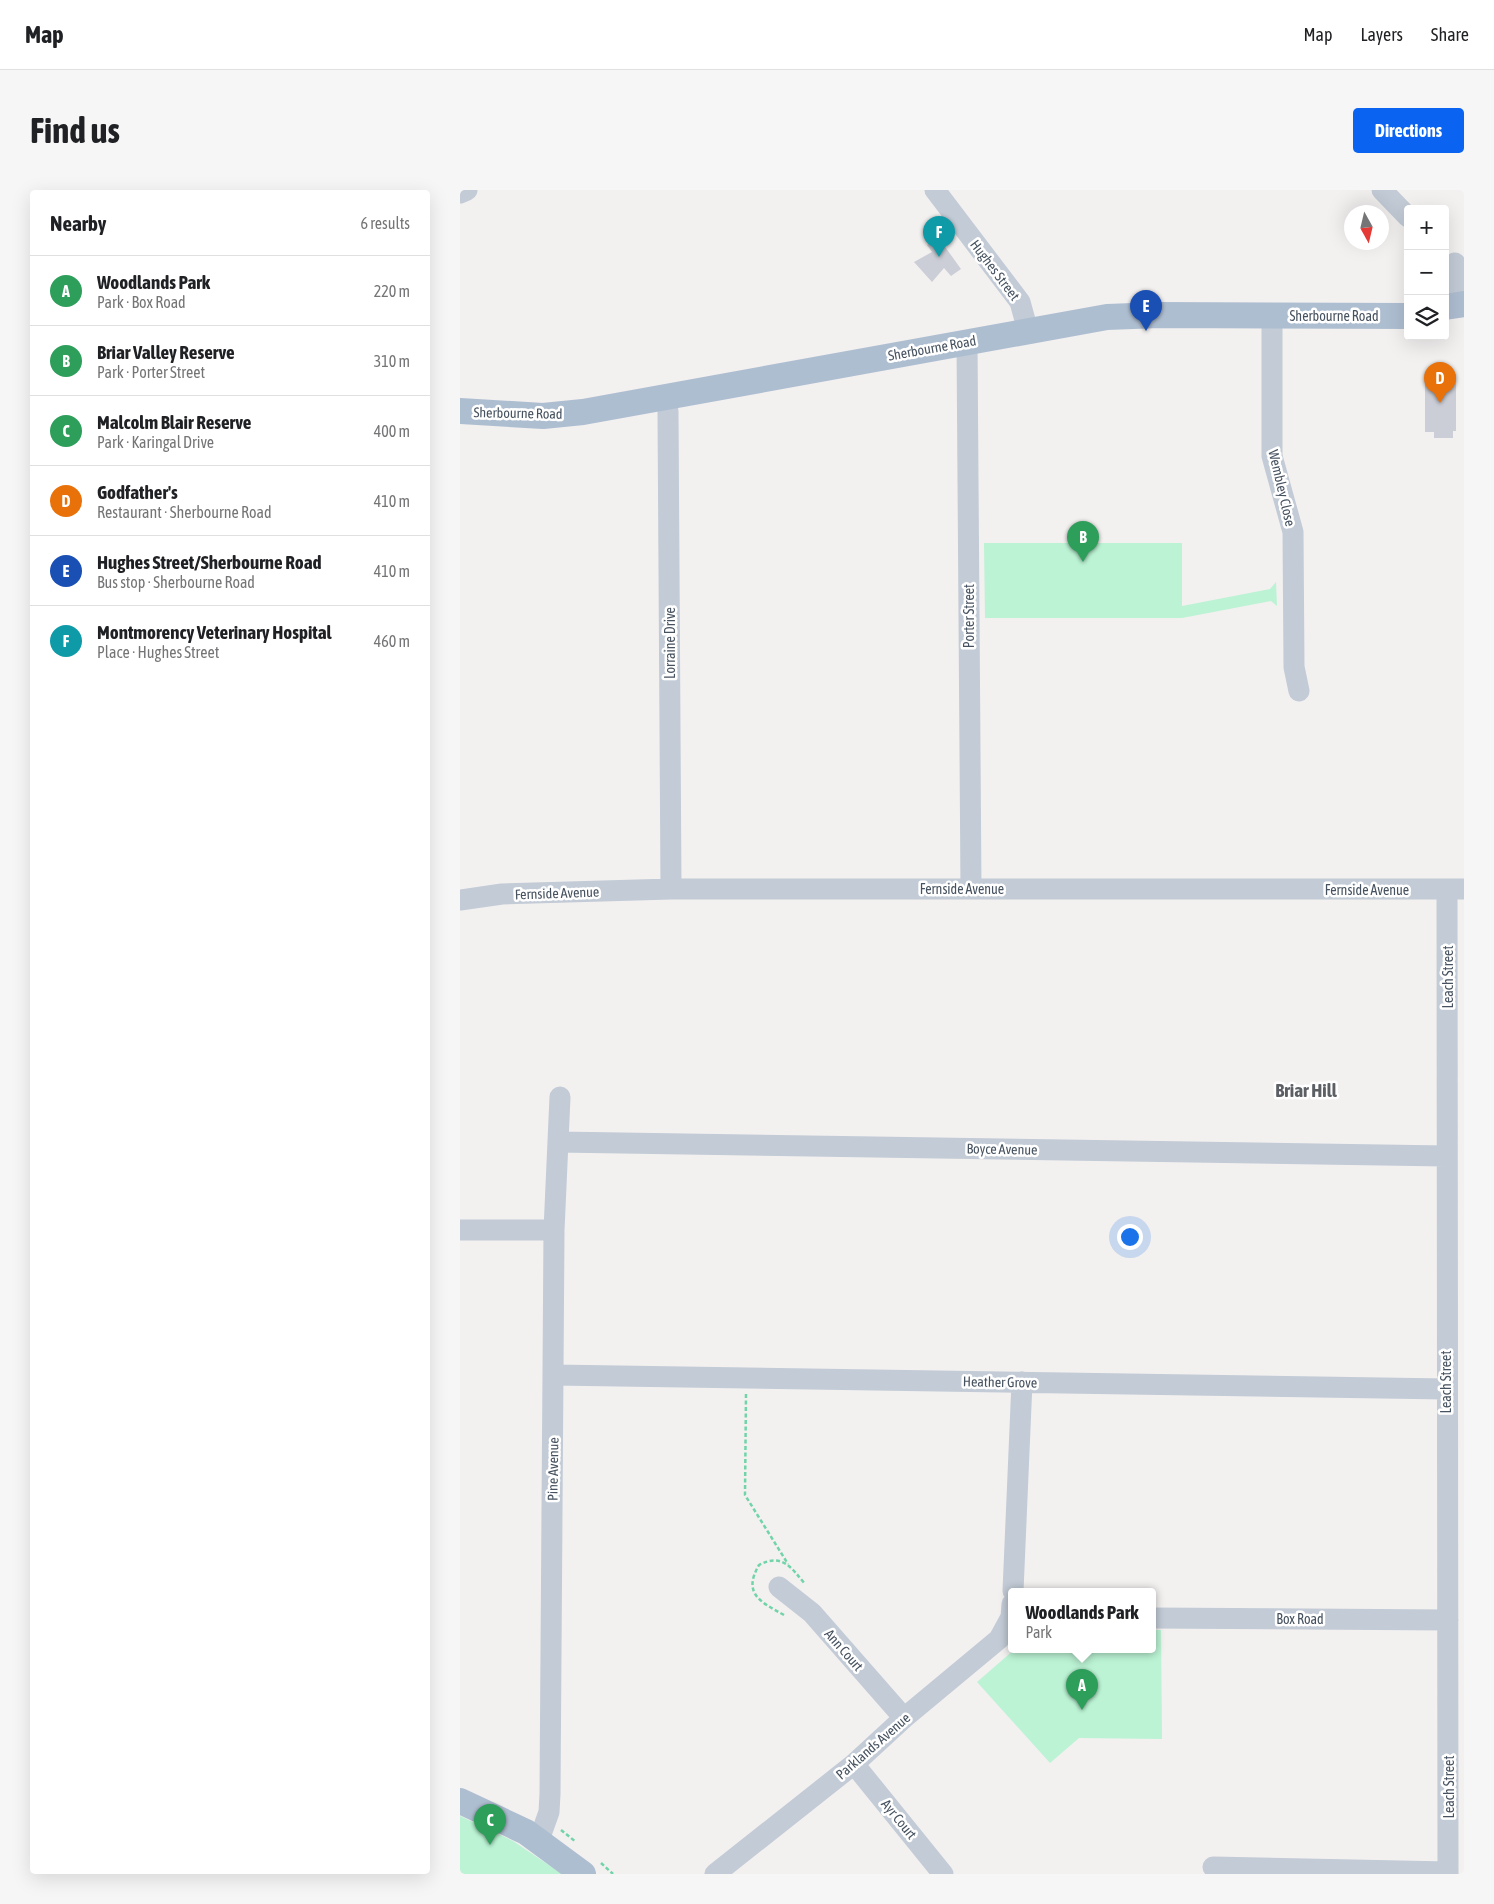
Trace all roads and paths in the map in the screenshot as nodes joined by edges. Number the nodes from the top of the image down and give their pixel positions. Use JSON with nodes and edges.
{"nodes":[{"id":1,"x":467,"y":190,"type":"edge"},
{"id":2,"x":935,"y":190,"type":"edge"},
{"id":3,"x":1382,"y":190,"type":"edge"},
{"id":4,"x":460,"y":193,"type":"edge"},
{"id":5,"x":1404,"y":213,"type":"edge"},
{"id":6,"x":1455,"y":263,"type":"edge"},
{"id":7,"x":1449,"y":297,"type":"edge"},
{"id":8,"x":1464,"y":304,"type":"edge"},
{"id":9,"x":1449,"y":306,"type":"edge"},
{"id":10,"x":1272,"y":315,"type":"junction"},
{"id":11,"x":1404,"y":316,"type":"edge"},
{"id":12,"x":1464,"y":323,"type":"edge"},
{"id":13,"x":1449,"y":324,"type":"edge"},
{"id":14,"x":1028,"y":331,"type":"junction"},
{"id":15,"x":967,"y":342,"type":"junction"},
{"id":16,"x":666,"y":398,"type":"junction"},
{"id":17,"x":460,"y":411,"type":"edge"},
{"id":18,"x":1299,"y":691,"type":"dead end"},
{"id":19,"x":672,"y":889,"type":"junction"},
{"id":20,"x":971,"y":889,"type":"junction"},
{"id":21,"x":1456,"y":889,"type":"edge"},
{"id":22,"x":460,"y":900,"type":"edge"},
{"id":23,"x":1456,"y":1063,"type":"edge"},
{"id":24,"x":560,"y":1097,"type":"dead end"},
{"id":25,"x":558,"y":1142,"type":"junction"},
{"id":26,"x":1446,"y":1156,"type":"junction"},
{"id":27,"x":460,"y":1230,"type":"edge"},
{"id":28,"x":554,"y":1230,"type":"junction"},
{"id":29,"x":554,"y":1375,"type":"junction"},
{"id":30,"x":746,"y":1378,"type":"junction"},
{"id":31,"x":1022,"y":1382,"type":"junction"},
{"id":32,"x":1446,"y":1389,"type":"junction"},
{"id":33,"x":790,"y":1568,"type":"junction"},
{"id":34,"x":806,"y":1584,"type":"dead end"},
{"id":35,"x":779,"y":1587,"type":"dead end"},
{"id":36,"x":1013,"y":1588,"type":"edge"},
{"id":37,"x":785,"y":1616,"type":"dead end"},
{"id":38,"x":1156,"y":1618,"type":"edge"},
{"id":39,"x":1448,"y":1620,"type":"junction"},
{"id":40,"x":1008,"y":1624,"type":"edge"},
{"id":41,"x":1457,"y":1710,"type":"edge"},
{"id":42,"x":904,"y":1718,"type":"junction"},
{"id":43,"x":854,"y":1764,"type":"junction"},
{"id":44,"x":460,"y":1801,"type":"edge"},
{"id":45,"x":539,"y":1840,"type":"junction"},
{"id":46,"x":1213,"y":1867,"type":"dead end"},
{"id":47,"x":1448,"y":1873,"type":"edge"},
{"id":48,"x":583,"y":1874,"type":"edge"},
{"id":49,"x":715,"y":1874,"type":"edge"},
{"id":50,"x":944,"y":1874,"type":"edge"}],
"edges":[{"from":1,"to":4,"type":"street"},
{"from":2,"to":14,"type":"street","name":"Hughes Street"},
{"from":3,"to":5,"type":"street"},
{"from":6,"to":7,"type":"street"},
{"from":8,"to":9,"type":"main road"},
{"from":10,"to":11,"type":"main road","name":"Sherbourne Road"},
{"from":10,"to":14,"type":"main road","name":"Sherbourne Road"},
{"from":10,"to":18,"type":"street","name":"Wembley Close"},
{"from":12,"to":13,"type":"main road"},
{"from":14,"to":15,"type":"main road","name":"Sherbourne Road"},
{"from":15,"to":16,"type":"main road","name":"Sherbourne Road"},
{"from":15,"to":20,"type":"street","name":"Porter Street"},
{"from":16,"to":17,"type":"main road","name":"Sherbourne Road"},
{"from":16,"to":19,"type":"street","name":"Lorraine Drive"},
{"from":19,"to":20,"type":"street","name":"Fernside Avenue"},
{"from":19,"to":22,"type":"street","name":"Fernside Avenue"},
{"from":20,"to":21,"type":"street","name":"Fernside Avenue"},
{"from":21,"to":23,"type":"street","name":"Leach Street"},
{"from":23,"to":26,"type":"street","name":"Leach Street"},
{"from":24,"to":25,"type":"street","name":"Pine Avenue"},
{"from":25,"to":26,"type":"street","name":"Boyce Avenue"},
{"from":25,"to":28,"type":"street","name":"Pine Avenue"},
{"from":26,"to":32,"type":"street","name":"Leach Street"},
{"from":27,"to":28,"type":"street"},
{"from":28,"to":29,"type":"street","name":"Pine Avenue"},
{"from":29,"to":30,"type":"street","name":"Heather Grove"},
{"from":29,"to":45,"type":"street","name":"Pine Avenue"},
{"from":30,"to":31,"type":"street","name":"Heather Grove"},
{"from":30,"to":33,"type":"path"},
{"from":31,"to":32,"type":"street","name":"Heather Grove"},
{"from":31,"to":36,"type":"street"},
{"from":32,"to":39,"type":"street","name":"Leach Street"},
{"from":33,"to":34,"type":"path"},
{"from":33,"to":37,"type":"path"},
{"from":35,"to":42,"type":"street","name":"Ann Court"},
{"from":38,"to":39,"type":"street","name":"Box Road"},
{"from":39,"to":41,"type":"street","name":"Leach Street"},
{"from":40,"to":42,"type":"street","name":"Parklands Avenue"},
{"from":41,"to":47,"type":"street","name":"Leach Street"},
{"from":42,"to":43,"type":"street","name":"Parklands Avenue"},
{"from":43,"to":49,"type":"street","name":"Parklands Avenue"},
{"from":43,"to":50,"type":"street","name":"Ayr Court"},
{"from":44,"to":45,"type":"main road"},
{"from":45,"to":48,"type":"main road"},
{"from":46,"to":47,"type":"street"}]}
